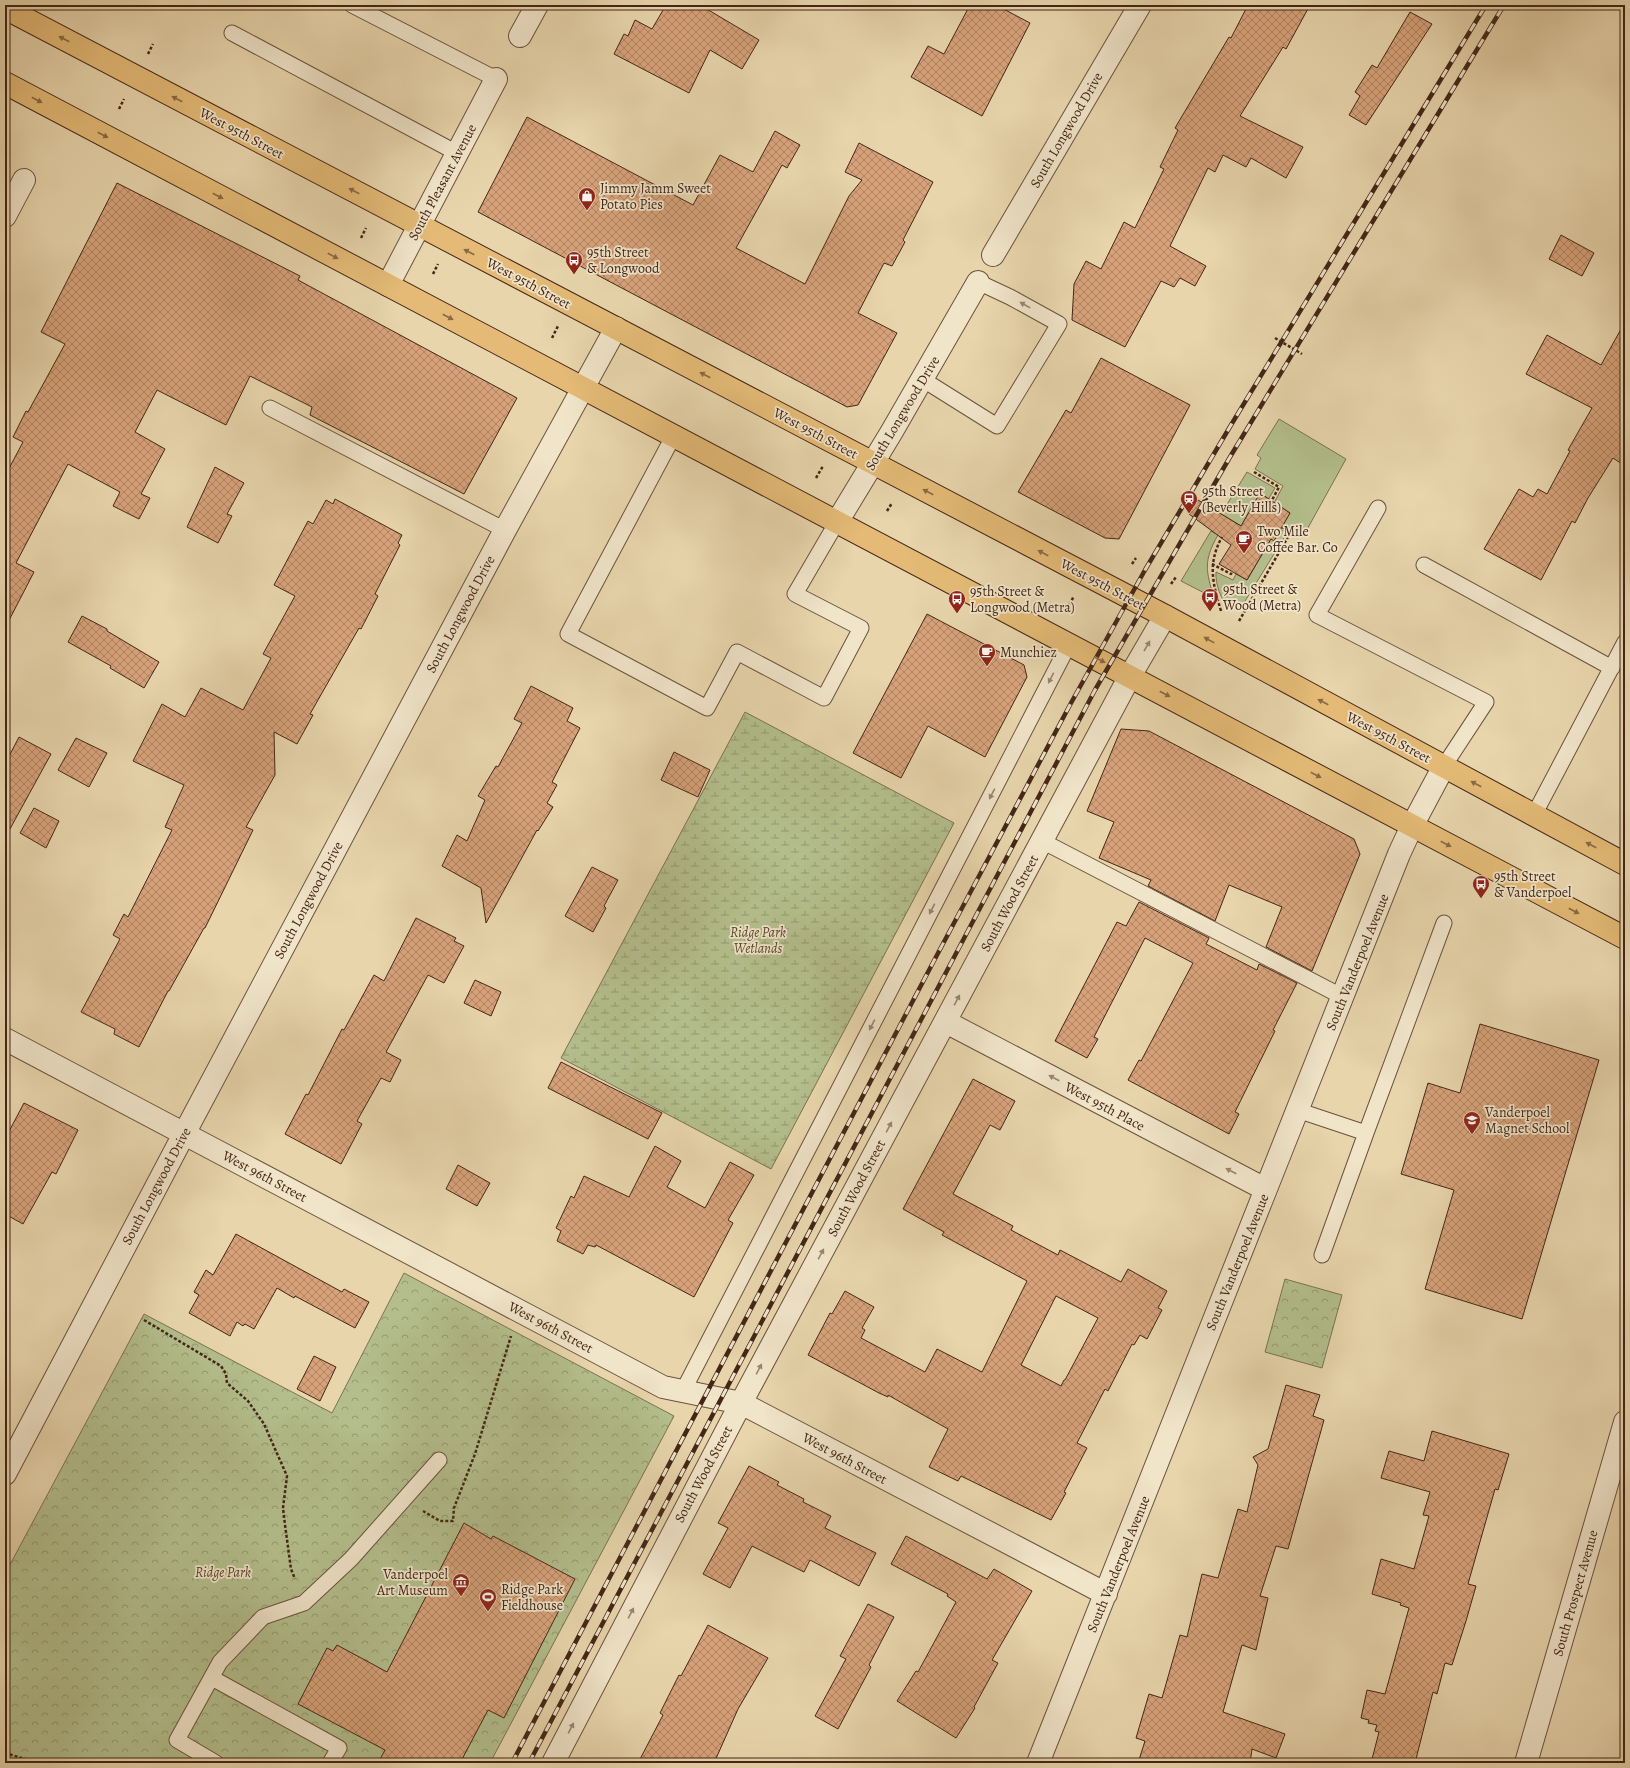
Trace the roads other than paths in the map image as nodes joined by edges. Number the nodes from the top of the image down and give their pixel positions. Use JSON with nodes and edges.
{"nodes":[{"id":1,"x":352,"y":5,"type":"edge"},
{"id":2,"x":537,"y":5,"type":"edge"},
{"id":3,"x":1140,"y":5,"type":"edge"},
{"id":4,"x":5,"y":8,"type":"edge"},
{"id":5,"x":232,"y":33,"type":"dead end"},
{"id":6,"x":520,"y":36,"type":"dead end"},
{"id":7,"x":496,"y":80,"type":"joint"},
{"id":8,"x":5,"y":83,"type":"edge"},
{"id":9,"x":457,"y":153,"type":"junction"},
{"id":10,"x":24,"y":180,"type":"dead end"},
{"id":11,"x":5,"y":216,"type":"edge"},
{"id":12,"x":419,"y":225,"type":"junction"},
{"id":13,"x":993,"y":255,"type":"dead end"},
{"id":14,"x":978,"y":282,"type":"joint"},
{"id":15,"x":388,"y":285,"type":"junction"},
{"id":16,"x":616,"y":328,"type":"junction"},
{"id":17,"x":922,"y":379,"type":"junction"},
{"id":18,"x":584,"y":388,"type":"junction"},
{"id":19,"x":270,"y":408,"type":"dead end"},
{"id":20,"x":674,"y":435,"type":"junction"},
{"id":21,"x":872,"y":462,"type":"junction"},
{"id":22,"x":1378,"y":508,"type":"dead end"},
{"id":23,"x":837,"y":522,"type":"junction"},
{"id":24,"x":505,"y":530,"type":"junction"},
{"id":25,"x":1424,"y":565,"type":"dead end"},
{"id":26,"x":1165,"y":616,"type":"junction"},
{"id":27,"x":1625,"y":642,"type":"edge"},
{"id":28,"x":1069,"y":644,"type":"junction"},
{"id":29,"x":1612,"y":668,"type":"junction"},
{"id":30,"x":1130,"y":676,"type":"junction"},
{"id":31,"x":1444,"y":766,"type":"junction"},
{"id":32,"x":1534,"y":815,"type":"junction"},
{"id":33,"x":1412,"y":826,"type":"junction"},
{"id":34,"x":1042,"y":841,"type":"junction"},
{"id":35,"x":1625,"y":864,"type":"edge"},
{"id":36,"x":1444,"y":923,"type":"dead end"},
{"id":37,"x":1625,"y":938,"type":"edge"},
{"id":38,"x":1343,"y":997,"type":"junction"},
{"id":39,"x":946,"y":1022,"type":"junction"},
{"id":40,"x":5,"y":1039,"type":"edge"},
{"id":41,"x":1297,"y":1110,"type":"junction"},
{"id":42,"x":1366,"y":1133,"type":"junction"},
{"id":43,"x":184,"y":1134,"type":"junction"},
{"id":44,"x":1266,"y":1189,"type":"junction"},
{"id":45,"x":1322,"y":1255,"type":"dead end"},
{"id":46,"x":683,"y":1391,"type":"junction"},
{"id":47,"x":741,"y":1403,"type":"junction"},
{"id":48,"x":1625,"y":1422,"type":"edge"},
{"id":49,"x":439,"y":1460,"type":"dead end"},
{"id":50,"x":5,"y":1474,"type":"edge"},
{"id":51,"x":1106,"y":1594,"type":"junction"},
{"id":52,"x":212,"y":1678,"type":"junction"},
{"id":53,"x":216,"y":1763,"type":"edge"},
{"id":54,"x":330,"y":1763,"type":"edge"},
{"id":55,"x":553,"y":1763,"type":"edge"},
{"id":56,"x":1038,"y":1763,"type":"edge"},
{"id":57,"x":1526,"y":1763,"type":"edge"}],
"edges":[{"from":1,"to":7,"type":"lane"},
{"from":2,"to":6,"type":"street"},
{"from":3,"to":13,"type":"street","name":"South Longwood Drive"},
{"from":12,"to":4,"type":"main road","name":"West 95th Street","one_way":true},
{"from":5,"to":9,"type":"lane"},
{"from":7,"to":9,"type":"street","name":"South Pleasant Avenue"},
{"from":8,"to":15,"type":"main road","one_way":true},
{"from":9,"to":12,"type":"street","name":"South Pleasant Avenue"},
{"from":10,"to":11,"type":"street"},
{"from":12,"to":15,"type":"street","name":"South Pleasant Avenue"},
{"from":16,"to":12,"type":"main road","name":"West 95th Street","one_way":true},
{"from":14,"to":17,"type":"street","name":"South Longwood Drive"},
{"from":17,"to":14,"type":"lane","one_way":true},
{"from":15,"to":18,"type":"main road","one_way":true},
{"from":16,"to":18,"type":"street","name":"South Longwood Drive"},
{"from":21,"to":16,"type":"main road","name":"West 95th Street","one_way":true},
{"from":17,"to":21,"type":"street","name":"South Longwood Drive"},
{"from":18,"to":20,"type":"main road"},
{"from":18,"to":24,"type":"street","name":"South Longwood Drive"},
{"from":19,"to":24,"type":"lane"},
{"from":20,"to":23,"type":"main road"},
{"from":20,"to":23,"type":"lane"},
{"from":21,"to":23,"type":"street","name":"South Longwood Drive"},
{"from":26,"to":21,"type":"main road","name":"West 95th Street","one_way":true},
{"from":22,"to":31,"type":"lane"},
{"from":23,"to":28,"type":"main road"},
{"from":24,"to":43,"type":"street","name":"South Longwood Drive"},
{"from":25,"to":29,"type":"lane"},
{"from":30,"to":26,"type":"street","name":"South Wood Street","one_way":true},
{"from":31,"to":26,"type":"main road","name":"West 95th Street","one_way":true},
{"from":27,"to":29,"type":"lane"},
{"from":28,"to":30,"type":"main road","one_way":true},
{"from":28,"to":46,"type":"lane","one_way":true},
{"from":29,"to":32,"type":"lane"},
{"from":30,"to":33,"type":"main road","one_way":true},
{"from":30,"to":34,"type":"street","name":"South Wood Street"},
{"from":32,"to":31,"type":"main road","name":"West 95th Street","one_way":true},
{"from":31,"to":33,"type":"street","name":"South Vanderpoel Avenue"},
{"from":35,"to":32,"type":"main road","name":"West 95th Street","one_way":true},
{"from":33,"to":37,"type":"main road","one_way":true},
{"from":33,"to":38,"type":"street","name":"South Vanderpoel Avenue"},
{"from":34,"to":38,"type":"lane"},
{"from":39,"to":34,"type":"street","name":"South Wood Street","one_way":true},
{"from":36,"to":42,"type":"lane"},
{"from":38,"to":41,"type":"street","name":"South Vanderpoel Avenue"},
{"from":44,"to":39,"type":"street","name":"West 95th Place","one_way":true},
{"from":47,"to":39,"type":"street","name":"South Wood Street","one_way":true},
{"from":40,"to":43,"type":"street","name":"West 96th Street"},
{"from":41,"to":42,"type":"lane"},
{"from":41,"to":44,"type":"street","name":"South Vanderpoel Avenue"},
{"from":42,"to":45,"type":"lane"},
{"from":43,"to":46,"type":"street","name":"West 96th Street"},
{"from":43,"to":50,"type":"street","name":"South Longwood Drive"},
{"from":44,"to":51,"type":"street","name":"South Vanderpoel Avenue"},
{"from":46,"to":47,"type":"street","name":"West 96th Street"},
{"from":47,"to":51,"type":"street","name":"West 96th Street"},
{"from":55,"to":47,"type":"street","name":"South Wood Street","one_way":true},
{"from":48,"to":57,"type":"street","name":"South Prospect Avenue"},
{"from":49,"to":52,"type":"lane"},
{"from":51,"to":56,"type":"street","name":"South Vanderpoel Avenue"},
{"from":52,"to":53,"type":"lane"},
{"from":52,"to":54,"type":"lane"}]}
